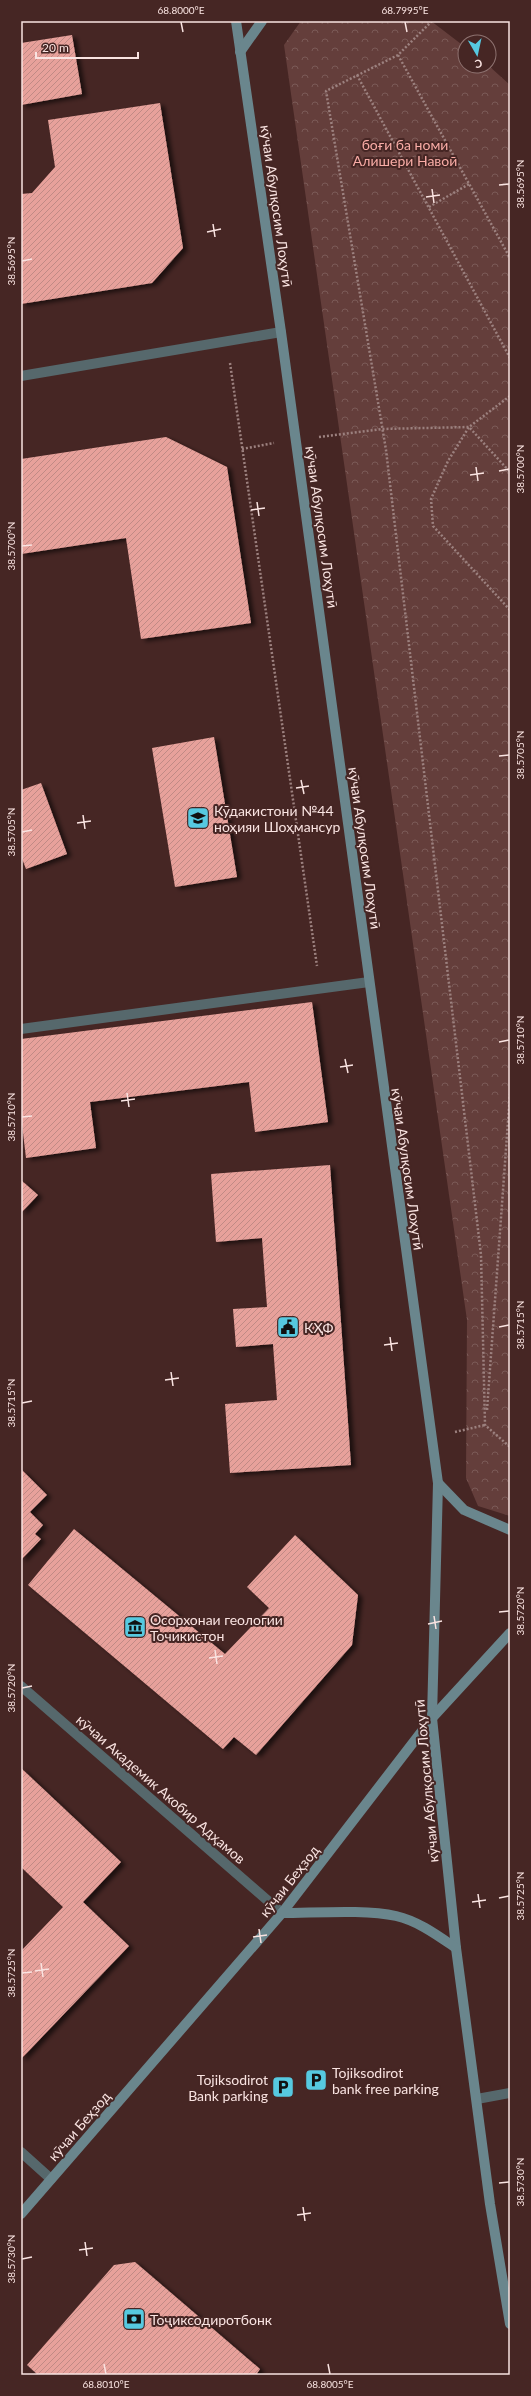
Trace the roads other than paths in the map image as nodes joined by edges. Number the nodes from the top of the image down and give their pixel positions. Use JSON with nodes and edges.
{"nodes":[{"id":1,"x":236,"y":21,"type":"edge"},
{"id":2,"x":262,"y":21,"type":"edge"},
{"id":3,"x":240,"y":52,"type":"junction"},
{"id":4,"x":282,"y":332,"type":"junction"},
{"id":5,"x":21,"y":376,"type":"edge"},
{"id":6,"x":369,"y":982,"type":"junction"},
{"id":7,"x":21,"y":1029,"type":"edge"},
{"id":8,"x":438,"y":1483,"type":"junction"},
{"id":9,"x":510,"y":1530,"type":"edge"},
{"id":10,"x":510,"y":1633,"type":"edge"},
{"id":11,"x":21,"y":1686,"type":"edge"},
{"id":12,"x":432,"y":1718,"type":"junction"},
{"id":13,"x":282,"y":1913,"type":"junction"},
{"id":14,"x":456,"y":1948,"type":"junction"},
{"id":15,"x":510,"y":2093,"type":"edge"},
{"id":16,"x":477,"y":2099,"type":"junction"},
{"id":17,"x":21,"y":2152,"type":"edge"},
{"id":18,"x":51,"y":2179,"type":"junction"},
{"id":19,"x":21,"y":2214,"type":"edge"},
{"id":20,"x":510,"y":2324,"type":"edge"}],
"edges":[{"from":1,"to":3,"type":"street","name":"кӯчаи Абулқосим Лоҳутӣ"},
{"from":2,"to":3,"type":"street"},
{"from":3,"to":4,"type":"street","name":"кӯчаи Абулқосим Лоҳутӣ"},
{"from":4,"to":5,"type":"street"},
{"from":4,"to":6,"type":"street","name":"кӯчаи Абулқосим Лоҳутӣ"},
{"from":6,"to":7,"type":"street"},
{"from":6,"to":8,"type":"street","name":"кӯчаи Абулқосим Лоҳутӣ"},
{"from":8,"to":9,"type":"street"},
{"from":8,"to":12,"type":"street","name":"кӯчаи Абулқосим Лоҳутӣ"},
{"from":10,"to":12,"type":"street","name":"кӯчаи Беҳзод"},
{"from":11,"to":13,"type":"street","name":"кӯчаи Академик Акобир Адҳамов"},
{"from":12,"to":13,"type":"street","name":"кӯчаи Беҳзод"},
{"from":12,"to":14,"type":"street","name":"кӯчаи Абулқосим Лоҳутӣ"},
{"from":13,"to":14,"type":"street"},
{"from":13,"to":18,"type":"street","name":"кӯчаи Беҳзод"},
{"from":14,"to":16,"type":"street","name":"кӯчаи Абулқосим Лоҳутӣ"},
{"from":15,"to":16,"type":"street"},
{"from":16,"to":20,"type":"street","name":"кӯчаи Абулқосим Лоҳутӣ"},
{"from":17,"to":18,"type":"street"},
{"from":18,"to":19,"type":"street","name":"кӯчаи Беҳзод"}]}
